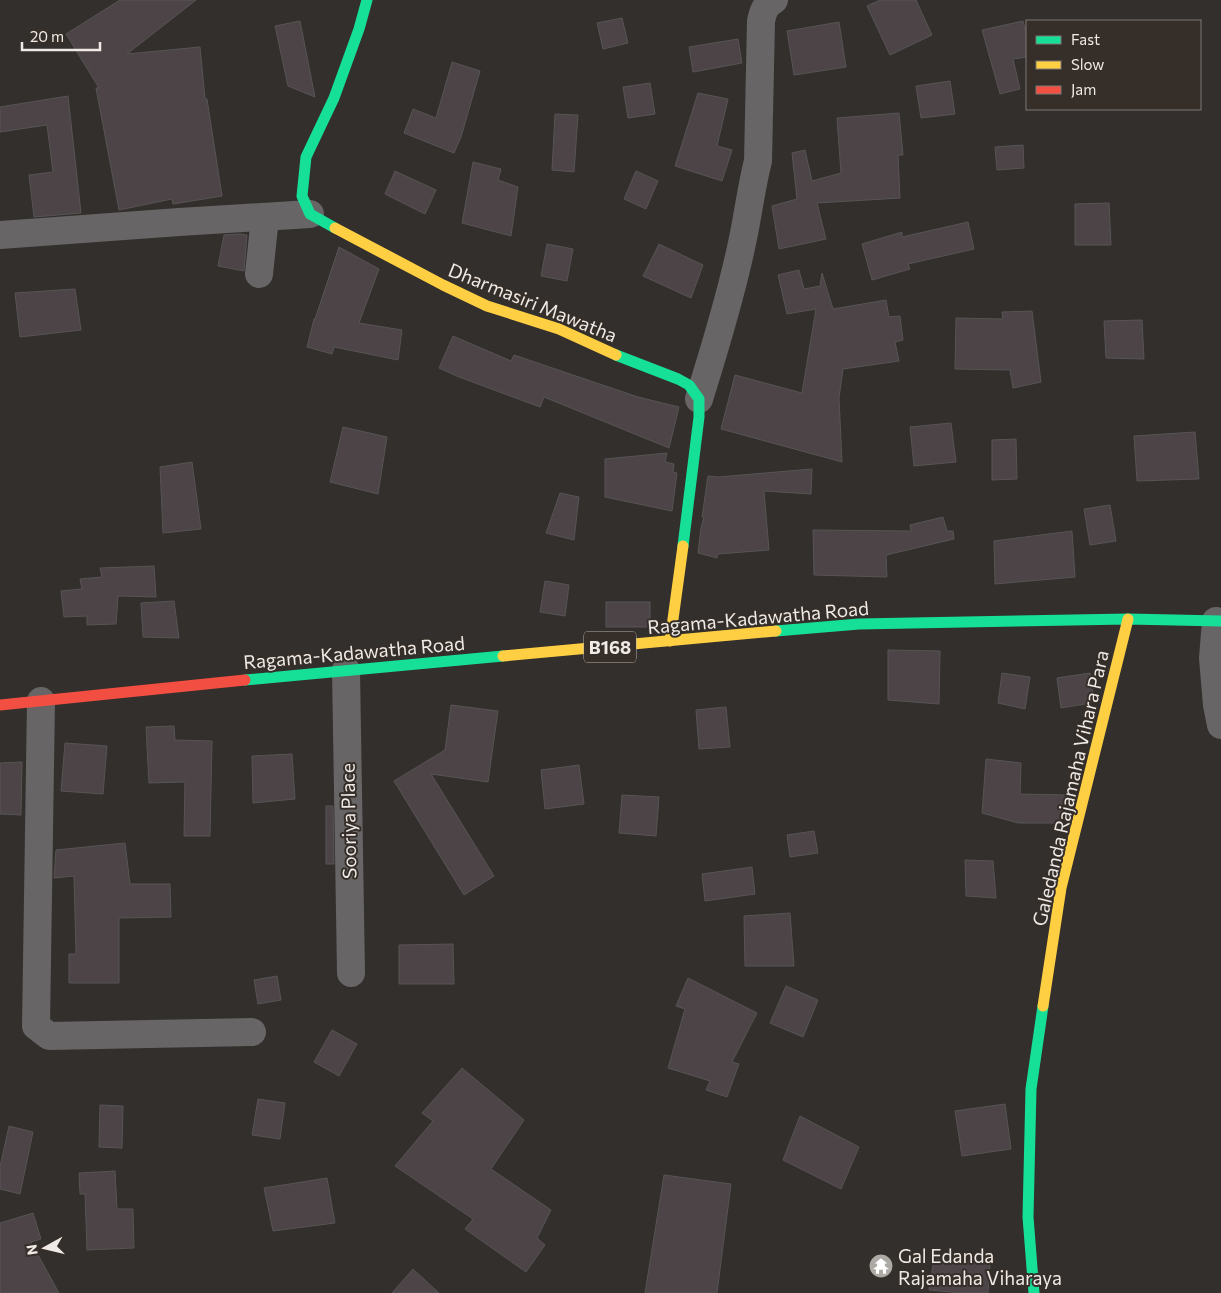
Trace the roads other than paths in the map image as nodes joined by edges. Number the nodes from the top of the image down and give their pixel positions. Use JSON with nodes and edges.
{"nodes":[{"id":1,"x":367,"y":0,"type":"edge"},
{"id":2,"x":774,"y":0,"type":"edge"},
{"id":3,"x":310,"y":214,"type":"junction"},
{"id":4,"x":265,"y":217,"type":"junction"},
{"id":5,"x":0,"y":235,"type":"edge"},
{"id":6,"x":259,"y":274,"type":"dead end"},
{"id":7,"x":699,"y":399,"type":"junction"},
{"id":8,"x":1128,"y":619,"type":"junction"},
{"id":9,"x":1219,"y":621,"type":"edge"},
{"id":10,"x":670,"y":641,"type":"junction"},
{"id":11,"x":346,"y":670,"type":"junction"},
{"id":12,"x":41,"y":701,"type":"junction"},
{"id":13,"x":0,"y":705,"type":"edge"},
{"id":14,"x":1221,"y":725,"type":"edge"},
{"id":15,"x":351,"y":973,"type":"dead end"},
{"id":16,"x":252,"y":1032,"type":"dead end"},
{"id":17,"x":1034,"y":1293,"type":"edge"}],
"edges":[{"from":1,"to":3,"type":"street"},
{"from":2,"to":7,"type":"street"},
{"from":3,"to":4,"type":"street"},
{"from":3,"to":7,"type":"street","name":"Dharmasiri Mawatha"},
{"from":4,"to":5,"type":"street"},
{"from":4,"to":6,"type":"street"},
{"from":7,"to":10,"type":"street"},
{"from":8,"to":9,"type":"street","name":"Ragama-Kadawatha Road","number":"B168"},
{"from":8,"to":10,"type":"street","name":"Ragama-Kadawatha Road","number":"B168"},
{"from":8,"to":17,"type":"street","name":"Galedanda Rajamaha Vihara Para"},
{"from":9,"to":14,"type":"street"},
{"from":10,"to":11,"type":"street","name":"Ragama-Kadawatha Road","number":"B168"},
{"from":11,"to":12,"type":"street","name":"Ragama-Kadawatha Road","number":"B168"},
{"from":11,"to":15,"type":"street","name":"Sooriya Place"},
{"from":12,"to":13,"type":"street","name":"Ragama-Kadawatha Road","number":"B168"},
{"from":12,"to":16,"type":"street"}]}
